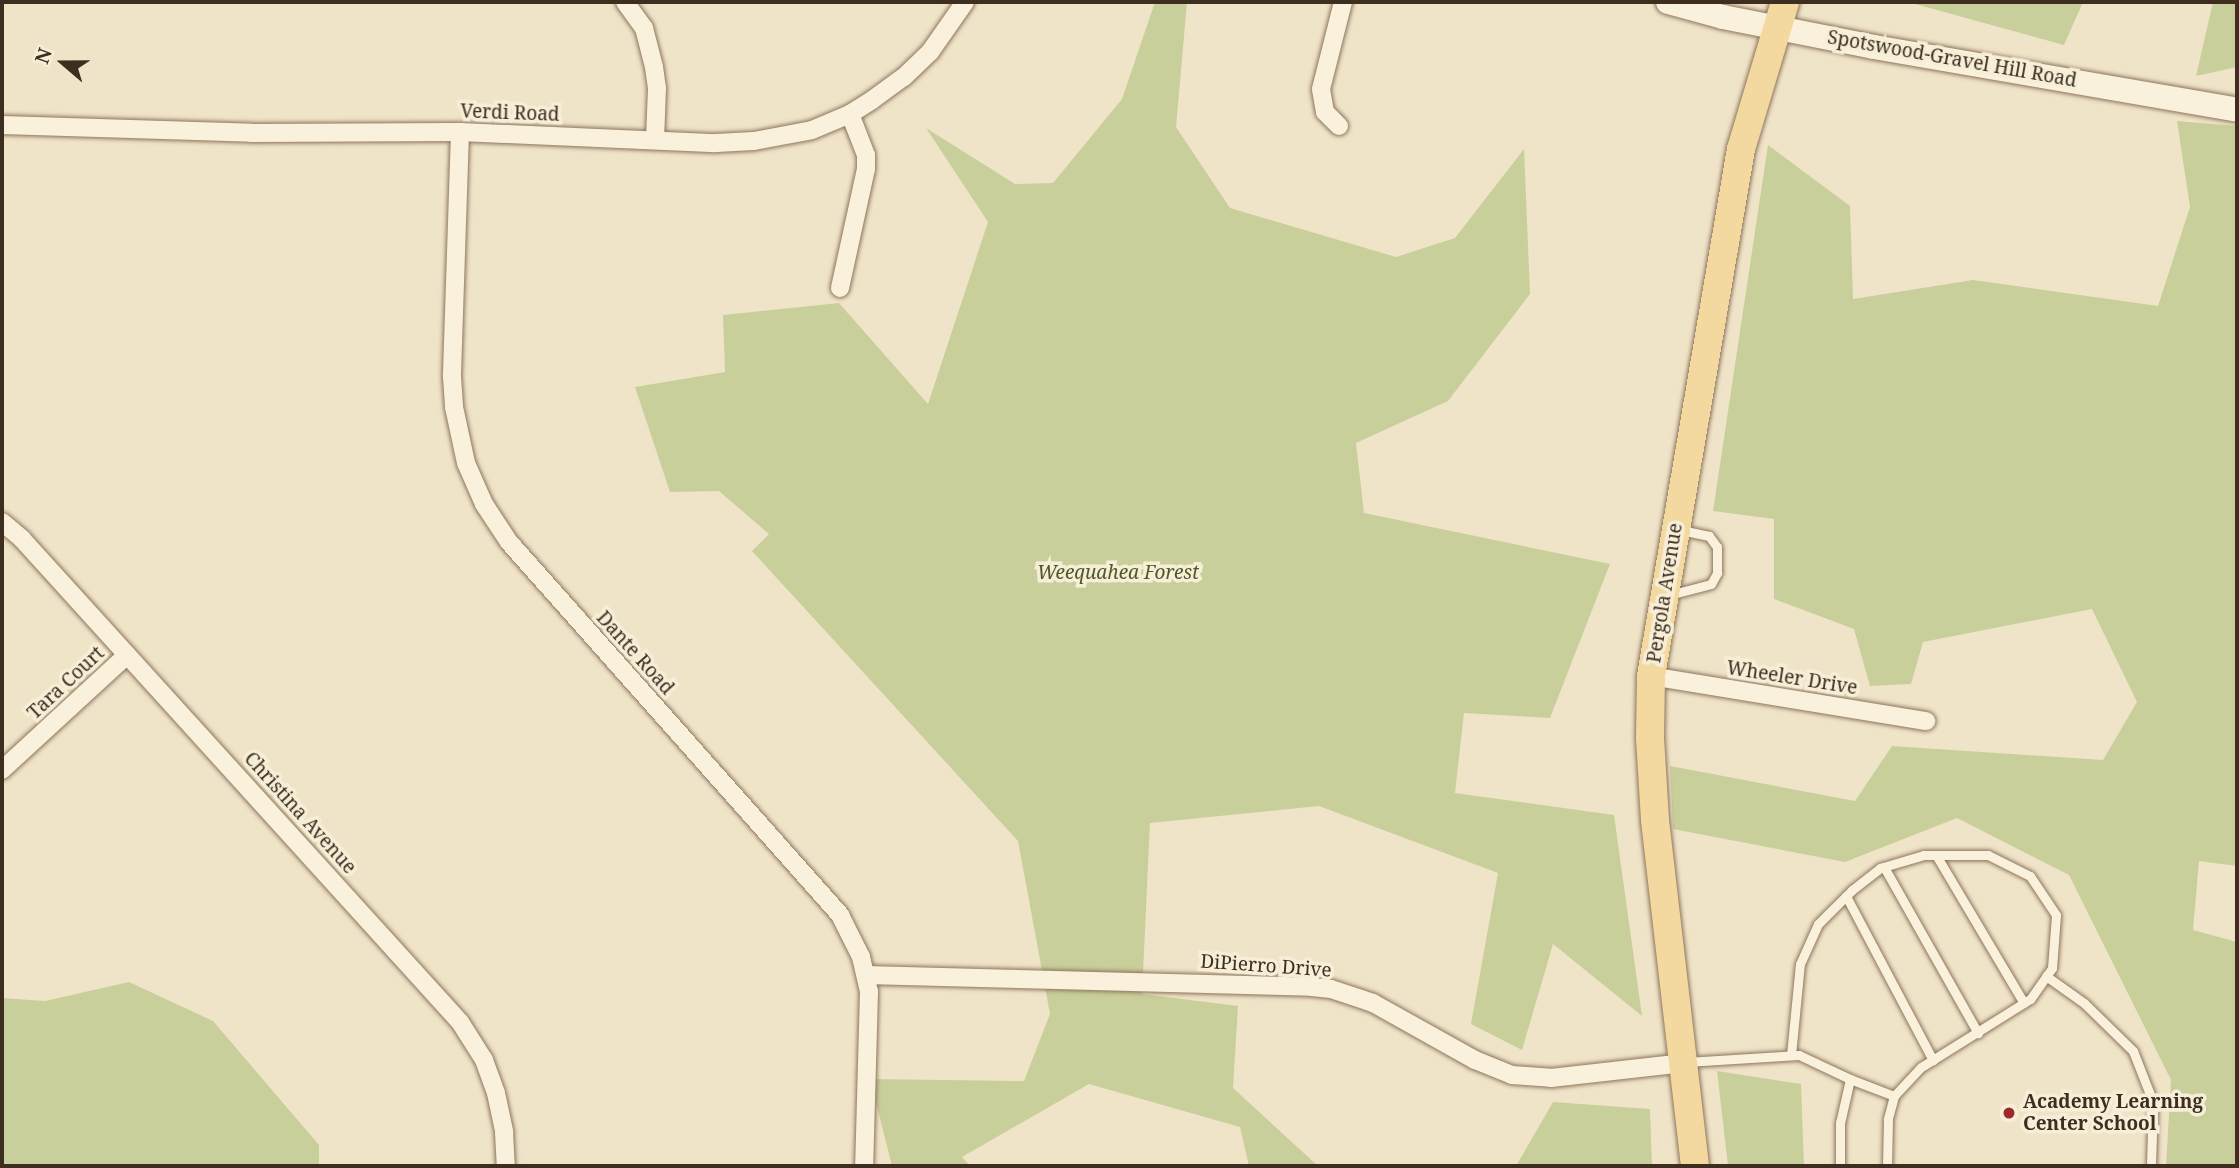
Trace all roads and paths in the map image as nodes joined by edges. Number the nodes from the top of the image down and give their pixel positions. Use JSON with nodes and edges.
{"nodes":[{"id":1,"x":625,"y":2,"type":"edge"},
{"id":2,"x":965,"y":2,"type":"edge"},
{"id":3,"x":1343,"y":2,"type":"edge"},
{"id":4,"x":1668,"y":2,"type":"edge"},
{"id":5,"x":1781,"y":14,"type":"edge"},
{"id":6,"x":2237,"y":110,"type":"edge"},
{"id":7,"x":850,"y":114,"type":"junction"},
{"id":8,"x":2,"y":125,"type":"edge"},
{"id":9,"x":1339,"y":126,"type":"dead end"},
{"id":10,"x":460,"y":132,"type":"junction"},
{"id":11,"x":655,"y":140,"type":"junction"},
{"id":12,"x":840,"y":288,"type":"dead end"},
{"id":13,"x":2,"y":522,"type":"edge"},
{"id":14,"x":1675,"y":530,"type":"junction"},
{"id":15,"x":1664,"y":596,"type":"junction"},
{"id":16,"x":127,"y":655,"type":"junction"},
{"id":17,"x":1651,"y":676,"type":"junction"},
{"id":18,"x":1926,"y":721,"type":"dead end"},
{"id":19,"x":2,"y":770,"type":"edge"},
{"id":20,"x":1936,"y":855,"type":"junction"},
{"id":21,"x":1884,"y":867,"type":"junction"},
{"id":22,"x":1846,"y":896,"type":"junction"},
{"id":23,"x":866,"y":975,"type":"junction"},
{"id":24,"x":2046,"y":976,"type":"junction"},
{"id":25,"x":2024,"y":1003,"type":"junction"},
{"id":26,"x":1978,"y":1033,"type":"junction"},
{"id":27,"x":1791,"y":1055,"type":"junction"},
{"id":28,"x":1933,"y":1060,"type":"junction"},
{"id":29,"x":1684,"y":1063,"type":"junction"},
{"id":30,"x":1850,"y":1079,"type":"junction"},
{"id":31,"x":1894,"y":1096,"type":"junction"},
{"id":32,"x":506,"y":1166,"type":"edge"},
{"id":33,"x":864,"y":1166,"type":"edge"},
{"id":34,"x":1695,"y":1166,"type":"edge"},
{"id":35,"x":1840,"y":1166,"type":"edge"},
{"id":36,"x":1887,"y":1166,"type":"edge"},
{"id":37,"x":2151,"y":1166,"type":"edge"}],
"edges":[{"from":1,"to":11,"type":"street"},
{"from":2,"to":7,"type":"street","name":"Verdi Road"},
{"from":3,"to":9,"type":"street"},
{"from":4,"to":5,"type":"street","name":"Spotswood-Gravel Hill Road"},
{"from":5,"to":6,"type":"street","name":"Spotswood-Gravel Hill Road"},
{"from":5,"to":14,"type":"main road","name":"Pergola Avenue"},
{"from":7,"to":11,"type":"street","name":"Verdi Road"},
{"from":7,"to":12,"type":"street"},
{"from":8,"to":10,"type":"street","name":"Verdi Road"},
{"from":10,"to":11,"type":"street","name":"Verdi Road"},
{"from":10,"to":23,"type":"street","name":"Dante Road"},
{"from":13,"to":16,"type":"street","name":"Christina Avenue"},
{"from":14,"to":15,"type":"main road","name":"Pergola Avenue"},
{"from":14,"to":15,"type":"lane"},
{"from":15,"to":17,"type":"main road","name":"Pergola Avenue"},
{"from":16,"to":19,"type":"street","name":"Tara Court"},
{"from":16,"to":32,"type":"street","name":"Christina Avenue"},
{"from":17,"to":18,"type":"street","name":"Wheeler Drive"},
{"from":17,"to":29,"type":"main road","name":"Pergola Avenue"},
{"from":20,"to":21,"type":"lane"},
{"from":20,"to":24,"type":"lane"},
{"from":20,"to":25,"type":"lane"},
{"from":21,"to":22,"type":"lane"},
{"from":21,"to":26,"type":"lane"},
{"from":22,"to":27,"type":"lane"},
{"from":22,"to":28,"type":"lane"},
{"from":23,"to":29,"type":"street","name":"DiPierro Drive"},
{"from":23,"to":33,"type":"street","name":"Dante Road"},
{"from":24,"to":25,"type":"lane"},
{"from":24,"to":37,"type":"lane"},
{"from":25,"to":26,"type":"lane"},
{"from":26,"to":28,"type":"lane"},
{"from":27,"to":29,"type":"lane"},
{"from":27,"to":30,"type":"lane"},
{"from":28,"to":31,"type":"lane"},
{"from":29,"to":34,"type":"main road","name":"Pergola Avenue"},
{"from":30,"to":31,"type":"lane"},
{"from":30,"to":35,"type":"lane"},
{"from":31,"to":36,"type":"lane"}]}
